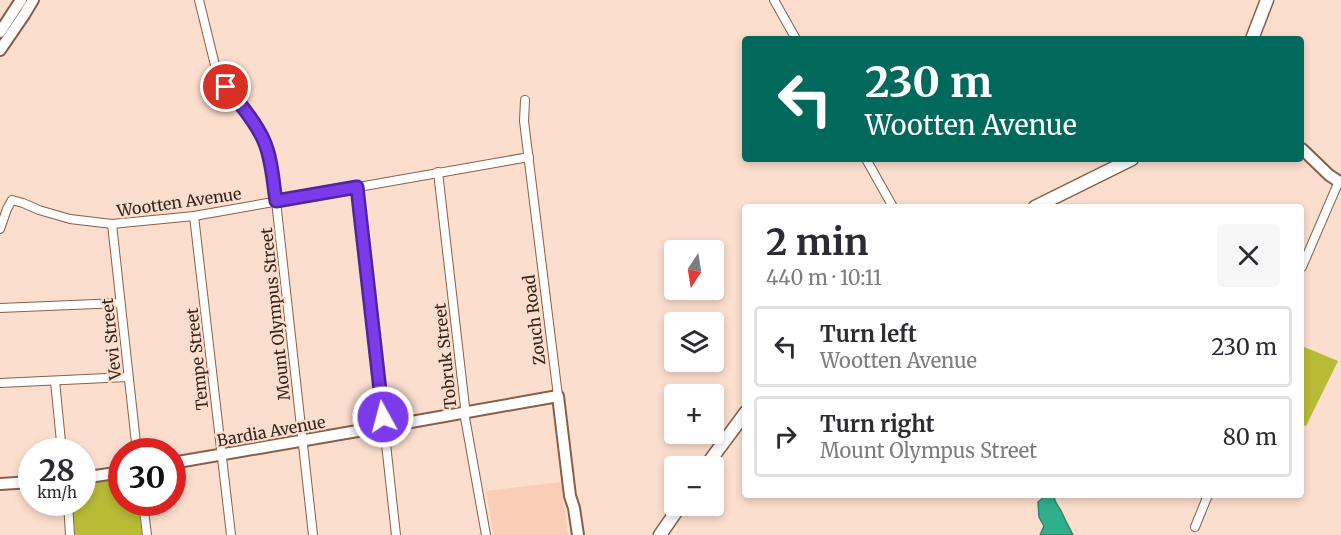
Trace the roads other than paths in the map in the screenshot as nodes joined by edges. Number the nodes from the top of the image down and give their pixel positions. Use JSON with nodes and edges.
{"nodes":[{"id":1,"x":21,"y":0,"type":"edge"},
{"id":2,"x":33,"y":0,"type":"edge"},
{"id":3,"x":199,"y":0,"type":"edge"},
{"id":4,"x":774,"y":0,"type":"edge"},
{"id":5,"x":1267,"y":0,"type":"edge"},
{"id":6,"x":0,"y":32,"type":"edge"},
{"id":7,"x":794,"y":36,"type":"edge"},
{"id":8,"x":1253,"y":36,"type":"edge"},
{"id":9,"x":0,"y":50,"type":"edge"},
{"id":10,"x":525,"y":100,"type":"dead end"},
{"id":11,"x":1304,"y":151,"type":"edge"},
{"id":12,"x":529,"y":157,"type":"junction"},
{"id":13,"x":868,"y":162,"type":"edge"},
{"id":14,"x":1126,"y":162,"type":"edge"},
{"id":15,"x":438,"y":172,"type":"junction"},
{"id":16,"x":1340,"y":182,"type":"edge"},
{"id":17,"x":357,"y":187,"type":"junction"},
{"id":18,"x":276,"y":201,"type":"junction"},
{"id":19,"x":892,"y":204,"type":"edge"},
{"id":20,"x":1041,"y":204,"type":"edge"},
{"id":21,"x":194,"y":216,"type":"junction"},
{"id":22,"x":112,"y":224,"type":"junction"},
{"id":23,"x":0,"y":229,"type":"edge"},
{"id":24,"x":1304,"y":263,"type":"edge"},
{"id":25,"x":120,"y":303,"type":"junction"},
{"id":26,"x":0,"y":308,"type":"edge"},
{"id":27,"x":128,"y":377,"type":"junction"},
{"id":28,"x":55,"y":381,"type":"junction"},
{"id":29,"x":0,"y":383,"type":"edge"},
{"id":30,"x":558,"y":396,"type":"junction"},
{"id":31,"x":464,"y":412,"type":"junction"},
{"id":32,"x":383,"y":417,"type":"junction"},
{"id":33,"x":742,"y":417,"type":"edge"},
{"id":34,"x":394,"y":425,"type":"junction"},
{"id":35,"x":375,"y":428,"type":"junction"},
{"id":36,"x":386,"y":436,"type":"junction"},
{"id":37,"x":61,"y":438,"type":"edge"},
{"id":38,"x":135,"y":438,"type":"edge"},
{"id":39,"x":303,"y":440,"type":"junction"},
{"id":40,"x":221,"y":454,"type":"junction"},
{"id":41,"x":713,"y":456,"type":"edge"},
{"id":42,"x":186,"y":460,"type":"edge"},
{"id":43,"x":18,"y":483,"type":"edge"},
{"id":44,"x":0,"y":484,"type":"edge"},
{"id":45,"x":1207,"y":498,"type":"edge"},
{"id":46,"x":69,"y":516,"type":"edge"},
{"id":47,"x":145,"y":516,"type":"edge"},
{"id":48,"x":673,"y":516,"type":"edge"},
{"id":49,"x":1195,"y":527,"type":"dead end"},
{"id":50,"x":70,"y":535,"type":"edge"},
{"id":51,"x":147,"y":535,"type":"edge"},
{"id":52,"x":231,"y":535,"type":"edge"},
{"id":53,"x":313,"y":535,"type":"edge"},
{"id":54,"x":396,"y":535,"type":"edge"},
{"id":55,"x":486,"y":535,"type":"edge"},
{"id":56,"x":578,"y":535,"type":"edge"},
{"id":57,"x":660,"y":535,"type":"edge"}],
"edges":[{"from":1,"to":6,"type":"street"},
{"from":2,"to":9,"type":"street"},
{"from":3,"to":18,"type":"street","name":"Mount Olympus Street"},
{"from":4,"to":7,"type":"street"},
{"from":5,"to":8,"type":"main road"},
{"from":10,"to":12,"type":"street","name":"Zouch Road"},
{"from":11,"to":16,"type":"street"},
{"from":12,"to":15,"type":"street","name":"Wootten Avenue"},
{"from":12,"to":30,"type":"street","name":"Zouch Road"},
{"from":13,"to":19,"type":"street"},
{"from":14,"to":20,"type":"main road"},
{"from":15,"to":17,"type":"street","name":"Wootten Avenue"},
{"from":15,"to":31,"type":"street","name":"Tobruk Street"},
{"from":16,"to":24,"type":"street"},
{"from":17,"to":18,"type":"street","name":"Wootten Avenue"},
{"from":17,"to":32,"type":"street"},
{"from":18,"to":21,"type":"street","name":"Wootten Avenue"},
{"from":18,"to":39,"type":"street","name":"Mount Olympus Street"},
{"from":21,"to":22,"type":"street","name":"Wootten Avenue"},
{"from":21,"to":40,"type":"street","name":"Tempe Street"},
{"from":22,"to":23,"type":"street","name":"Wootten Avenue"},
{"from":22,"to":25,"type":"street","name":"Vevi Street"},
{"from":25,"to":26,"type":"street"},
{"from":25,"to":27,"type":"street","name":"Vevi Street"},
{"from":27,"to":28,"type":"street"},
{"from":27,"to":38,"type":"street","name":"Vevi Street"},
{"from":28,"to":29,"type":"street"},
{"from":28,"to":37,"type":"street"},
{"from":30,"to":31,"type":"street"},
{"from":30,"to":56,"type":"street","name":"Zouch Road"},
{"from":31,"to":34,"type":"street"},
{"from":31,"to":55,"type":"street","name":"Tobruk Street"},
{"from":32,"to":34,"type":"street"},
{"from":32,"to":35,"type":"street"},
{"from":33,"to":41,"type":"main road"},
{"from":34,"to":36,"type":"street"},
{"from":35,"to":36,"type":"street"},
{"from":35,"to":39,"type":"street","name":"Bardia Avenue"},
{"from":36,"to":54,"type":"street"},
{"from":39,"to":40,"type":"street","name":"Bardia Avenue"},
{"from":39,"to":53,"type":"street","name":"Mount Olympus Street"},
{"from":40,"to":42,"type":"street","name":"Bardia Avenue"},
{"from":40,"to":52,"type":"street","name":"Tempe Street"},
{"from":43,"to":44,"type":"street"},
{"from":45,"to":49,"type":"street"},
{"from":46,"to":50,"type":"street"},
{"from":47,"to":51,"type":"street"},
{"from":48,"to":57,"type":"main road"}]}
